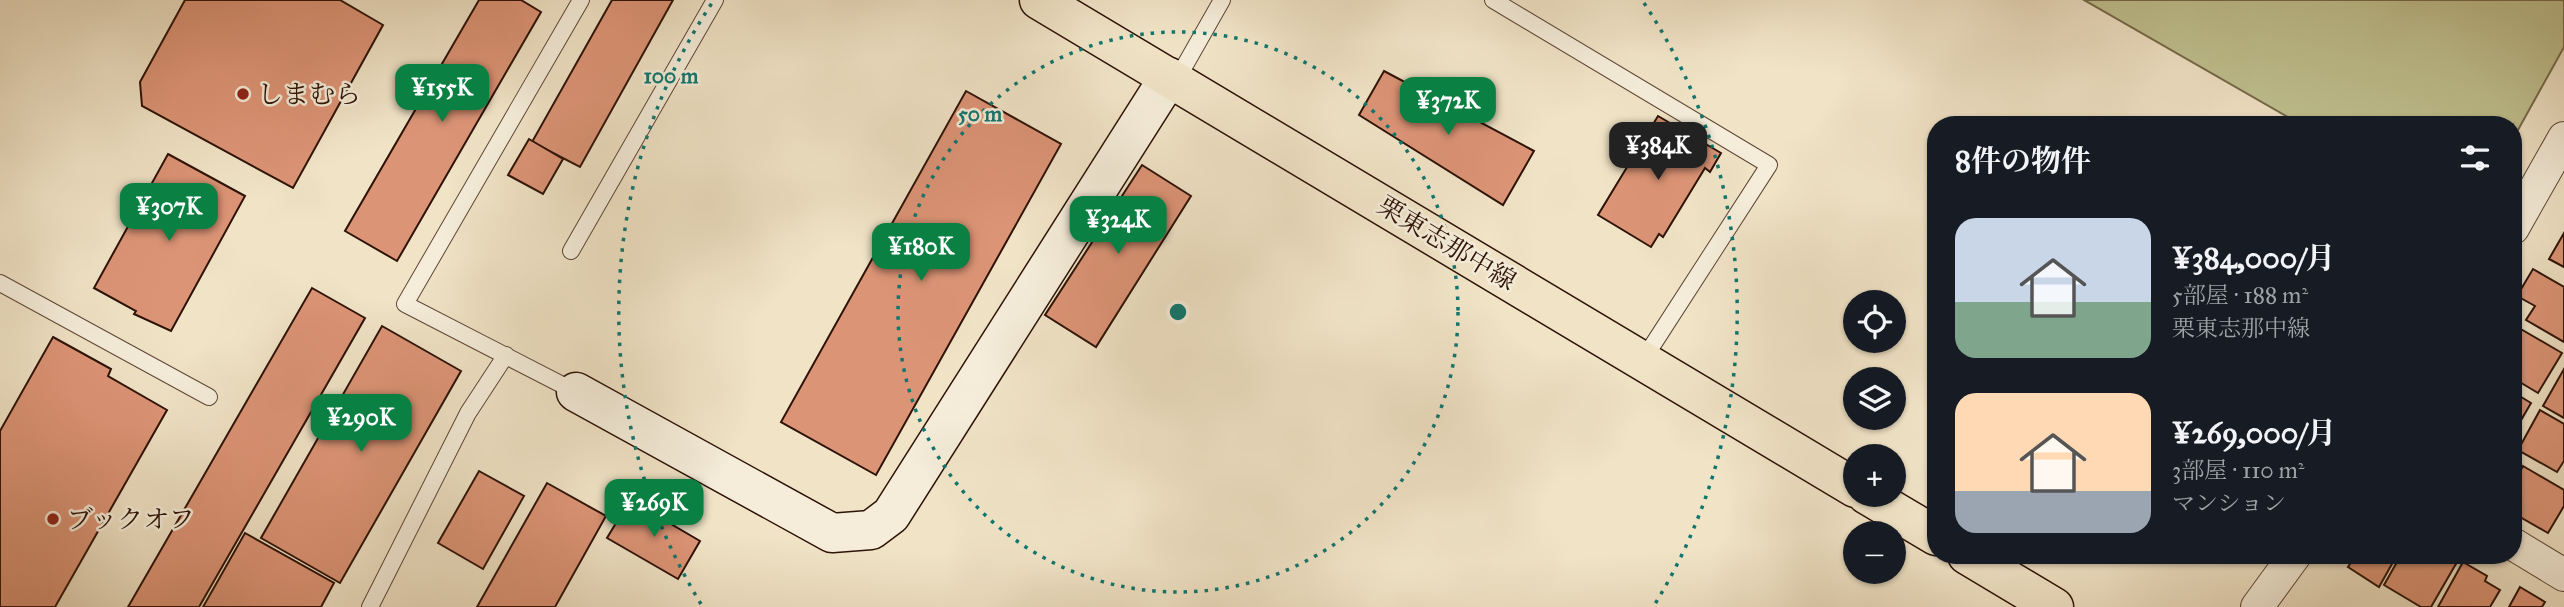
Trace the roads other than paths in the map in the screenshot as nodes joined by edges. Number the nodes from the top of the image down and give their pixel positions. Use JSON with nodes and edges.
{"nodes":[{"id":1,"x":582,"y":0,"type":"edge"},
{"id":2,"x":715,"y":0,"type":"edge"},
{"id":3,"x":1039,"y":0,"type":"edge"},
{"id":4,"x":1222,"y":0,"type":"edge"},
{"id":5,"x":1493,"y":0,"type":"edge"},
{"id":6,"x":1172,"y":79,"type":"junction"},
{"id":7,"x":2564,"y":138,"type":"edge"},
{"id":8,"x":2522,"y":212,"type":"edge"},
{"id":9,"x":571,"y":251,"type":"dead end"},
{"id":10,"x":0,"y":283,"type":"edge"},
{"id":11,"x":506,"y":355,"type":"junction"},
{"id":12,"x":1643,"y":360,"type":"junction"},
{"id":13,"x":576,"y":391,"type":"joint"},
{"id":14,"x":209,"y":397,"type":"dead end"},
{"id":15,"x":1843,"y":481,"type":"edge"},
{"id":16,"x":1887,"y":507,"type":"edge"},
{"id":17,"x":1927,"y":531,"type":"edge"},
{"id":18,"x":2522,"y":549,"type":"edge"},
{"id":19,"x":1982,"y":564,"type":"edge"},
{"id":20,"x":2288,"y":564,"type":"edge"},
{"id":21,"x":2564,"y":575,"type":"edge"},
{"id":22,"x":370,"y":607,"type":"edge"},
{"id":23,"x":2054,"y":607,"type":"edge"},
{"id":24,"x":2256,"y":607,"type":"edge"}],
"edges":[{"from":1,"to":11,"type":"lane"},
{"from":2,"to":9,"type":"lane"},
{"from":3,"to":6,"type":"main road","name":"栗東志那中線"},
{"from":4,"to":6,"type":"lane"},
{"from":5,"to":12,"type":"lane"},
{"from":6,"to":12,"type":"main road","name":"栗東志那中線"},
{"from":6,"to":13,"type":"street"},
{"from":7,"to":8,"type":"street"},
{"from":10,"to":14,"type":"lane"},
{"from":11,"to":13,"type":"lane"},
{"from":11,"to":22,"type":"lane"},
{"from":12,"to":15,"type":"main road","name":"栗東志那中線"},
{"from":16,"to":17,"type":"main road"},
{"from":18,"to":21,"type":"street"},
{"from":19,"to":23,"type":"main road"},
{"from":20,"to":24,"type":"street"}]}
